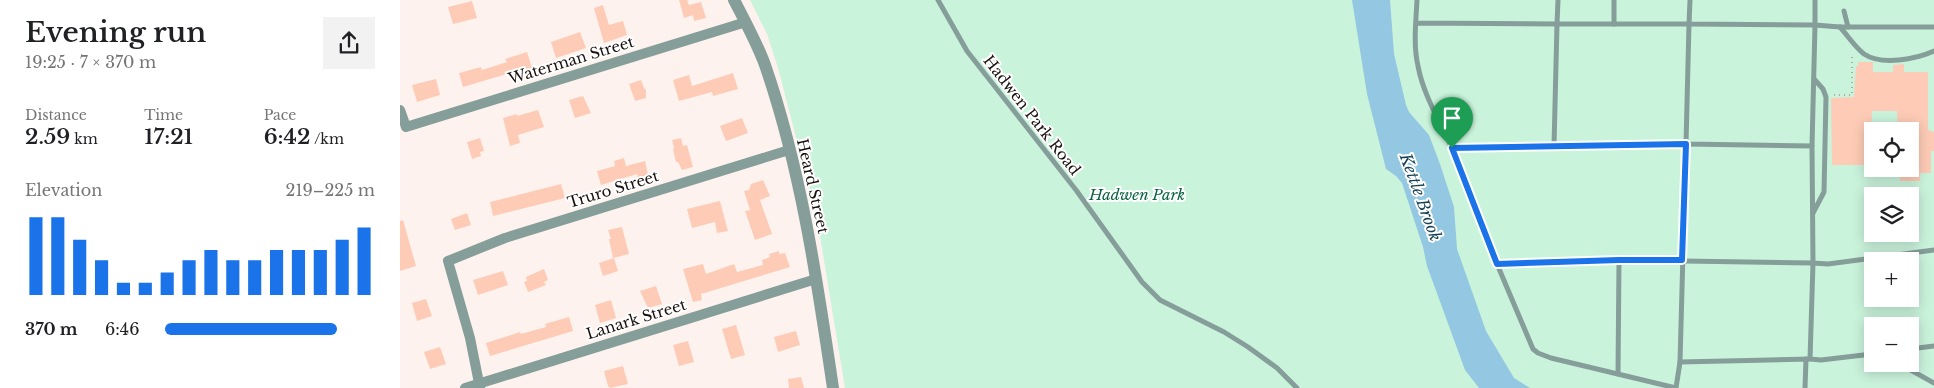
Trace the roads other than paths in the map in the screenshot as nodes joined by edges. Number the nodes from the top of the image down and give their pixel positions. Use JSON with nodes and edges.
{"nodes":[{"id":1,"x":734,"y":0,"type":"edge"},
{"id":2,"x":938,"y":0,"type":"edge"},
{"id":3,"x":1417,"y":0,"type":"edge"},
{"id":4,"x":1558,"y":0,"type":"edge"},
{"id":5,"x":1614,"y":0,"type":"edge"},
{"id":6,"x":1690,"y":0,"type":"edge"},
{"id":7,"x":1815,"y":0,"type":"edge"},
{"id":8,"x":1844,"y":11,"type":"dead end"},
{"id":9,"x":746,"y":22,"type":"junction"},
{"id":10,"x":1416,"y":23,"type":"junction"},
{"id":11,"x":1557,"y":24,"type":"junction"},
{"id":12,"x":1614,"y":24,"type":"junction"},
{"id":13,"x":1689,"y":24,"type":"junction"},
{"id":14,"x":1815,"y":25,"type":"junction"},
{"id":15,"x":1840,"y":27,"type":"junction"},
{"id":16,"x":1848,"y":27,"type":"junction"},
{"id":17,"x":1934,"y":27,"type":"edge"},
{"id":18,"x":1934,"y":51,"type":"edge"},
{"id":19,"x":1814,"y":78,"type":"junction"},
{"id":20,"x":400,"y":110,"type":"edge"},
{"id":21,"x":1686,"y":144,"type":"junction"},
{"id":22,"x":1554,"y":146,"type":"junction"},
{"id":23,"x":1812,"y":146,"type":"junction"},
{"id":24,"x":1452,"y":148,"type":"junction"},
{"id":25,"x":789,"y":150,"type":"junction"},
{"id":26,"x":1813,"y":213,"type":"junction"},
{"id":27,"x":1934,"y":250,"type":"edge"},
{"id":28,"x":1619,"y":260,"type":"junction"},
{"id":29,"x":1682,"y":260,"type":"junction"},
{"id":30,"x":1813,"y":263,"type":"junction"},
{"id":31,"x":1497,"y":264,"type":"junction"},
{"id":32,"x":816,"y":278,"type":"junction"},
{"id":33,"x":1934,"y":346,"type":"edge"},
{"id":34,"x":1919,"y":348,"type":"edge"},
{"id":35,"x":1864,"y":355,"type":"edge"},
{"id":36,"x":1808,"y":359,"type":"junction"},
{"id":37,"x":1680,"y":362,"type":"junction"},
{"id":38,"x":1914,"y":372,"type":"edge"},
{"id":39,"x":1618,"y":374,"type":"junction"},
{"id":40,"x":1934,"y":383,"type":"edge"},
{"id":41,"x":480,"y":386,"type":"edge"},
{"id":42,"x":465,"y":388,"type":"edge"},
{"id":43,"x":833,"y":388,"type":"edge"},
{"id":44,"x":1297,"y":388,"type":"edge"},
{"id":45,"x":1676,"y":388,"type":"edge"},
{"id":46,"x":1805,"y":388,"type":"edge"}],
"edges":[{"from":1,"to":9,"type":"street","name":"Heard Street"},
{"from":2,"to":44,"type":"lane","name":"Hadwen Park Road"},
{"from":3,"to":10,"type":"lane"},
{"from":4,"to":11,"type":"lane"},
{"from":5,"to":12,"type":"lane"},
{"from":6,"to":13,"type":"lane"},
{"from":7,"to":14,"type":"lane"},
{"from":8,"to":16,"type":"lane"},
{"from":9,"to":20,"type":"street","name":"Waterman Street"},
{"from":9,"to":25,"type":"street","name":"Heard Street"},
{"from":10,"to":11,"type":"lane"},
{"from":10,"to":24,"type":"lane"},
{"from":11,"to":12,"type":"lane"},
{"from":11,"to":22,"type":"lane"},
{"from":12,"to":13,"type":"lane"},
{"from":13,"to":14,"type":"lane"},
{"from":13,"to":21,"type":"lane"},
{"from":14,"to":15,"type":"lane"},
{"from":14,"to":19,"type":"lane"},
{"from":15,"to":16,"type":"lane"},
{"from":15,"to":18,"type":"lane"},
{"from":16,"to":17,"type":"lane"},
{"from":19,"to":23,"type":"lane"},
{"from":19,"to":26,"type":"lane"},
{"from":21,"to":22,"type":"lane"},
{"from":21,"to":23,"type":"lane"},
{"from":21,"to":29,"type":"lane"},
{"from":22,"to":24,"type":"lane"},
{"from":23,"to":26,"type":"lane"},
{"from":24,"to":31,"type":"lane"},
{"from":25,"to":32,"type":"street","name":"Heard Street"},
{"from":25,"to":41,"type":"street","name":"Truro Street"},
{"from":26,"to":30,"type":"lane"},
{"from":27,"to":30,"type":"lane"},
{"from":28,"to":29,"type":"lane"},
{"from":28,"to":31,"type":"lane"},
{"from":28,"to":39,"type":"lane"},
{"from":29,"to":30,"type":"lane"},
{"from":29,"to":37,"type":"lane"},
{"from":30,"to":36,"type":"lane"},
{"from":31,"to":39,"type":"lane"},
{"from":32,"to":41,"type":"street","name":"Lanark Street"},
{"from":32,"to":43,"type":"street","name":"Heard Street"},
{"from":33,"to":34,"type":"lane"},
{"from":35,"to":36,"type":"lane"},
{"from":36,"to":37,"type":"lane"},
{"from":36,"to":46,"type":"lane"},
{"from":37,"to":45,"type":"lane"},
{"from":38,"to":40,"type":"lane"},
{"from":39,"to":45,"type":"lane"},
{"from":41,"to":42,"type":"street","name":"Lanark Street"}]}
